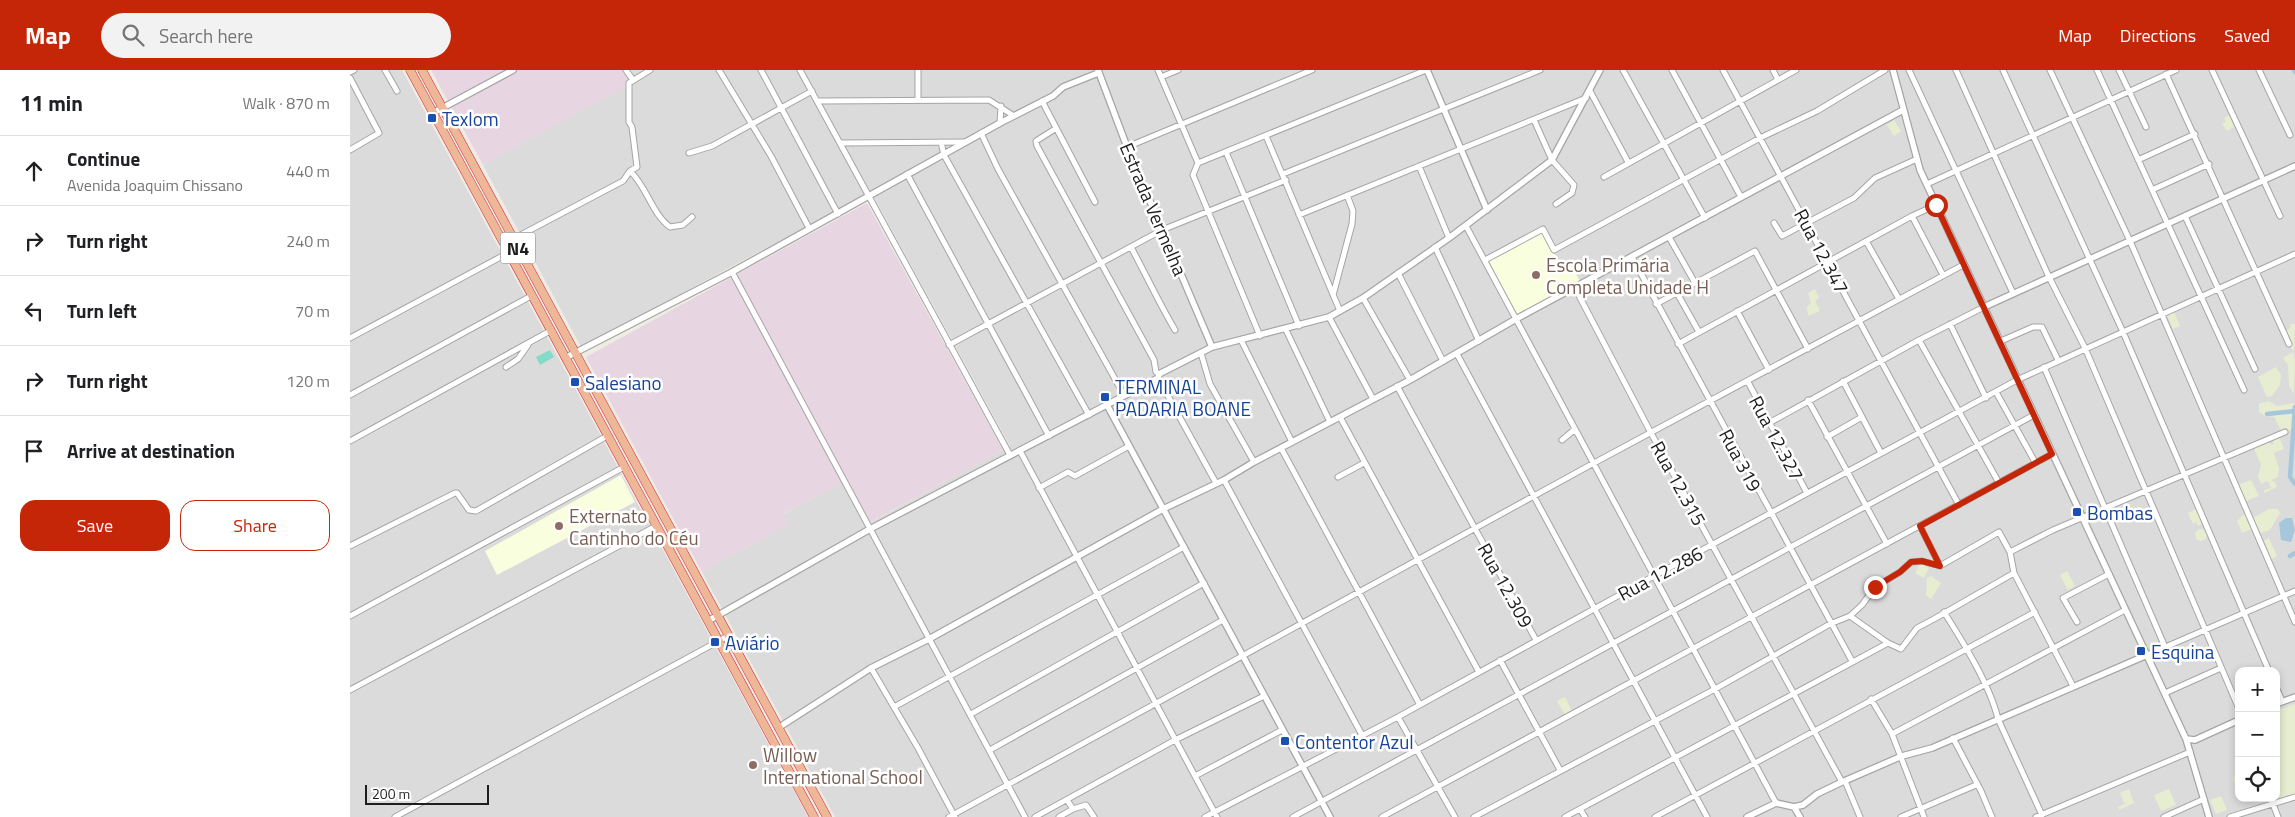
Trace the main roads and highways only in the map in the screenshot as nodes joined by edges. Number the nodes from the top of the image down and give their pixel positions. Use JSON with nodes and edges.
{"nodes":[{"id":1,"x":410,"y":70,"type":"edge"},
{"id":2,"x":422,"y":70,"type":"edge"},
{"id":3,"x":814,"y":817,"type":"edge"},
{"id":4,"x":827,"y":817,"type":"edge"}],
"edges":[{"from":1,"to":3,"type":"highway","number":"N4"},
{"from":2,"to":4,"type":"highway","number":"N4"}]}
